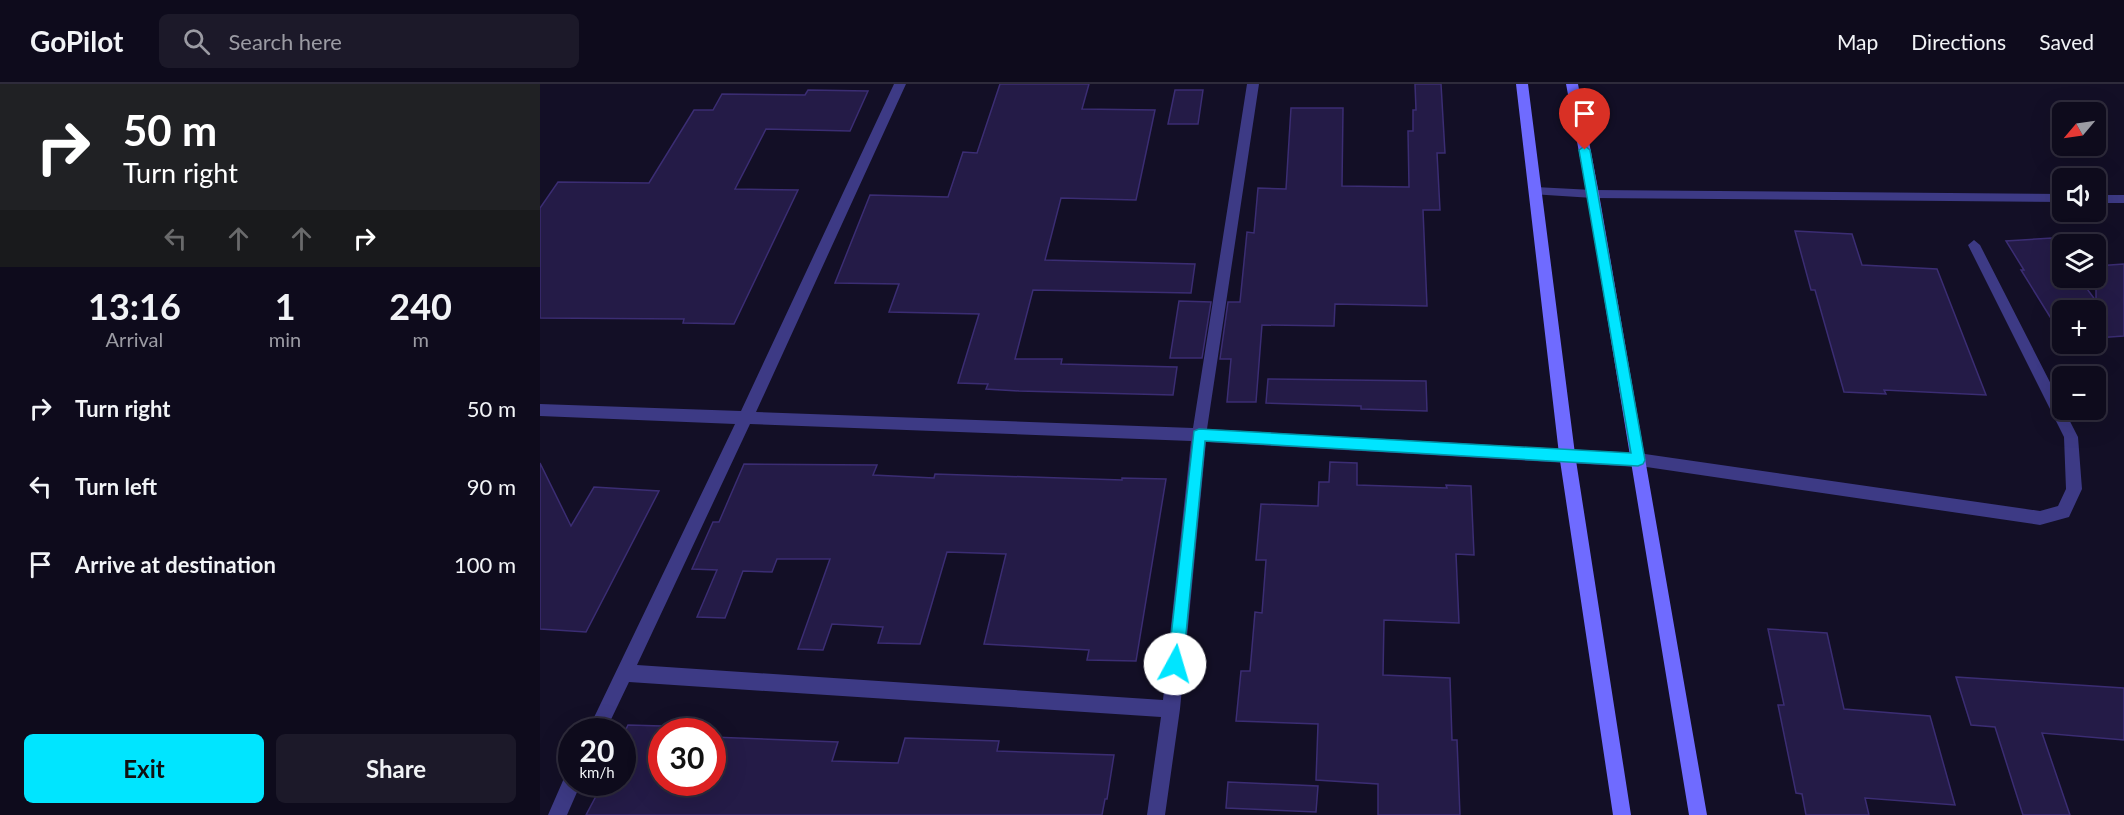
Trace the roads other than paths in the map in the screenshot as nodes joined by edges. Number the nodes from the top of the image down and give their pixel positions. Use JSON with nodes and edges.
{"nodes":[{"id":1,"x":900,"y":84,"type":"edge"},
{"id":2,"x":1253,"y":84,"type":"edge"},
{"id":3,"x":1522,"y":84,"type":"edge"},
{"id":4,"x":1572,"y":84,"type":"edge"},
{"id":5,"x":1535,"y":191,"type":"junction"},
{"id":6,"x":1593,"y":194,"type":"junction"},
{"id":7,"x":2052,"y":198,"type":"edge"},
{"id":8,"x":2106,"y":199,"type":"edge"},
{"id":9,"x":2124,"y":199,"type":"edge"},
{"id":10,"x":1974,"y":246,"type":"dead end"},
{"id":11,"x":540,"y":410,"type":"edge"},
{"id":12,"x":745,"y":419,"type":"junction"},
{"id":13,"x":1199,"y":435,"type":"junction"},
{"id":14,"x":1567,"y":454,"type":"junction"},
{"id":15,"x":1638,"y":460,"type":"junction"},
{"id":16,"x":624,"y":673,"type":"junction"},
{"id":17,"x":1171,"y":710,"type":"junction"},
{"id":18,"x":603,"y":718,"type":"edge"},
{"id":19,"x":566,"y":796,"type":"edge"},
{"id":20,"x":557,"y":815,"type":"edge"},
{"id":21,"x":1156,"y":815,"type":"edge"},
{"id":22,"x":1622,"y":815,"type":"edge"},
{"id":23,"x":1698,"y":815,"type":"edge"}],
"edges":[{"from":1,"to":12,"type":"street"},
{"from":2,"to":13,"type":"street"},
{"from":3,"to":5,"type":"main road"},
{"from":4,"to":6,"type":"main road"},
{"from":5,"to":6,"type":"street"},
{"from":5,"to":14,"type":"main road"},
{"from":6,"to":7,"type":"street"},
{"from":6,"to":15,"type":"main road"},
{"from":8,"to":9,"type":"street"},
{"from":10,"to":15,"type":"street"},
{"from":11,"to":12,"type":"street"},
{"from":12,"to":13,"type":"street"},
{"from":12,"to":16,"type":"street"},
{"from":13,"to":14,"type":"street"},
{"from":13,"to":17,"type":"street"},
{"from":14,"to":15,"type":"street"},
{"from":14,"to":22,"type":"main road"},
{"from":15,"to":23,"type":"main road"},
{"from":16,"to":17,"type":"street"},
{"from":16,"to":18,"type":"street"},
{"from":17,"to":21,"type":"street"},
{"from":19,"to":20,"type":"street"}]}
